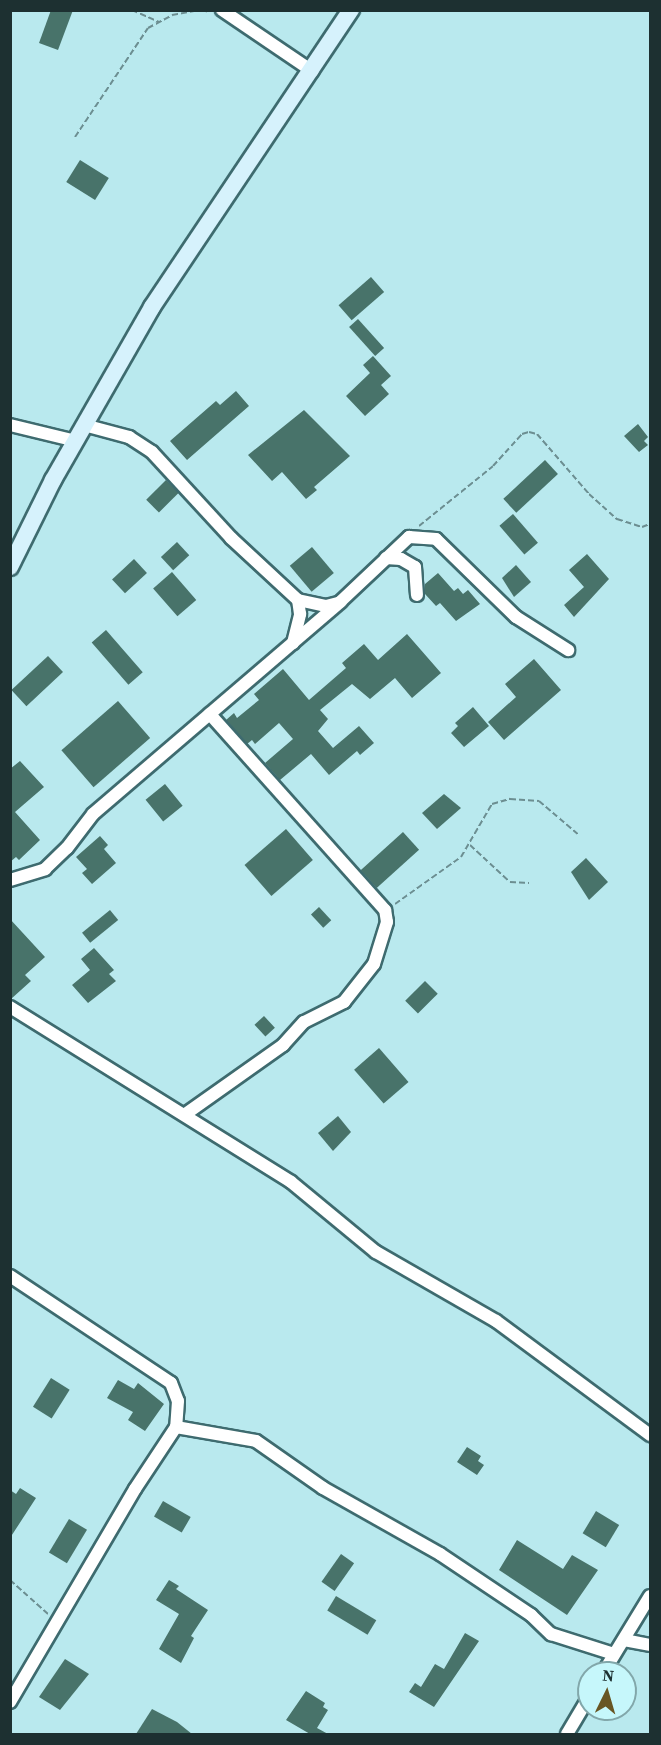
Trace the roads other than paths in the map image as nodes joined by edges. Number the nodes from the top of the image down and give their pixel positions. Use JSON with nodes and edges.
{"nodes":[{"id":1,"x":222,"y":10,"type":"edge"},
{"id":2,"x":351,"y":10,"type":"edge"},
{"id":3,"x":312,"y":71,"type":"junction"},
{"id":4,"x":10,"y":425,"type":"edge"},
{"id":5,"x":84,"y":425,"type":"junction"},
{"id":6,"x":76,"y":441,"type":"junction"},
{"id":7,"x":386,"y":558,"type":"junction"},
{"id":8,"x":10,"y":567,"type":"edge"},
{"id":9,"x":417,"y":595,"type":"dead end"},
{"id":10,"x":298,"y":600,"type":"junction"},
{"id":11,"x":340,"y":602,"type":"junction"},
{"id":12,"x":293,"y":643,"type":"junction"},
{"id":13,"x":568,"y":650,"type":"dead end"},
{"id":14,"x":210,"y":714,"type":"junction"},
{"id":15,"x":10,"y":880,"type":"edge"},
{"id":16,"x":10,"y":1007,"type":"edge"},
{"id":17,"x":187,"y":1113,"type":"junction"},
{"id":18,"x":10,"y":1276,"type":"edge"},
{"id":19,"x":176,"y":1427,"type":"junction"},
{"id":20,"x":651,"y":1436,"type":"edge"},
{"id":21,"x":651,"y":1596,"type":"edge"},
{"id":22,"x":624,"y":1640,"type":"junction"},
{"id":23,"x":651,"y":1645,"type":"edge"},
{"id":24,"x":615,"y":1654,"type":"junction"},
{"id":25,"x":611,"y":1661,"type":"edge"},
{"id":26,"x":10,"y":1702,"type":"edge"},
{"id":27,"x":577,"y":1717,"type":"edge"},
{"id":28,"x":567,"y":1734,"type":"edge"}],
"edges":[{"from":1,"to":3,"type":"street"},
{"from":2,"to":3,"type":"main road"},
{"from":3,"to":5,"type":"main road"},
{"from":4,"to":6,"type":"street"},
{"from":5,"to":6,"type":"main road"},
{"from":5,"to":10,"type":"street"},
{"from":6,"to":8,"type":"main road"},
{"from":7,"to":9,"type":"street"},
{"from":7,"to":11,"type":"street"},
{"from":7,"to":13,"type":"street"},
{"from":10,"to":11,"type":"street"},
{"from":10,"to":12,"type":"street"},
{"from":11,"to":12,"type":"street"},
{"from":12,"to":14,"type":"street"},
{"from":14,"to":15,"type":"street"},
{"from":14,"to":17,"type":"street"},
{"from":16,"to":17,"type":"street"},
{"from":17,"to":20,"type":"street"},
{"from":18,"to":19,"type":"street"},
{"from":19,"to":24,"type":"street"},
{"from":19,"to":26,"type":"street"},
{"from":21,"to":22,"type":"street"},
{"from":22,"to":23,"type":"street"},
{"from":22,"to":24,"type":"street"},
{"from":24,"to":25,"type":"street"},
{"from":27,"to":28,"type":"street"}]}
